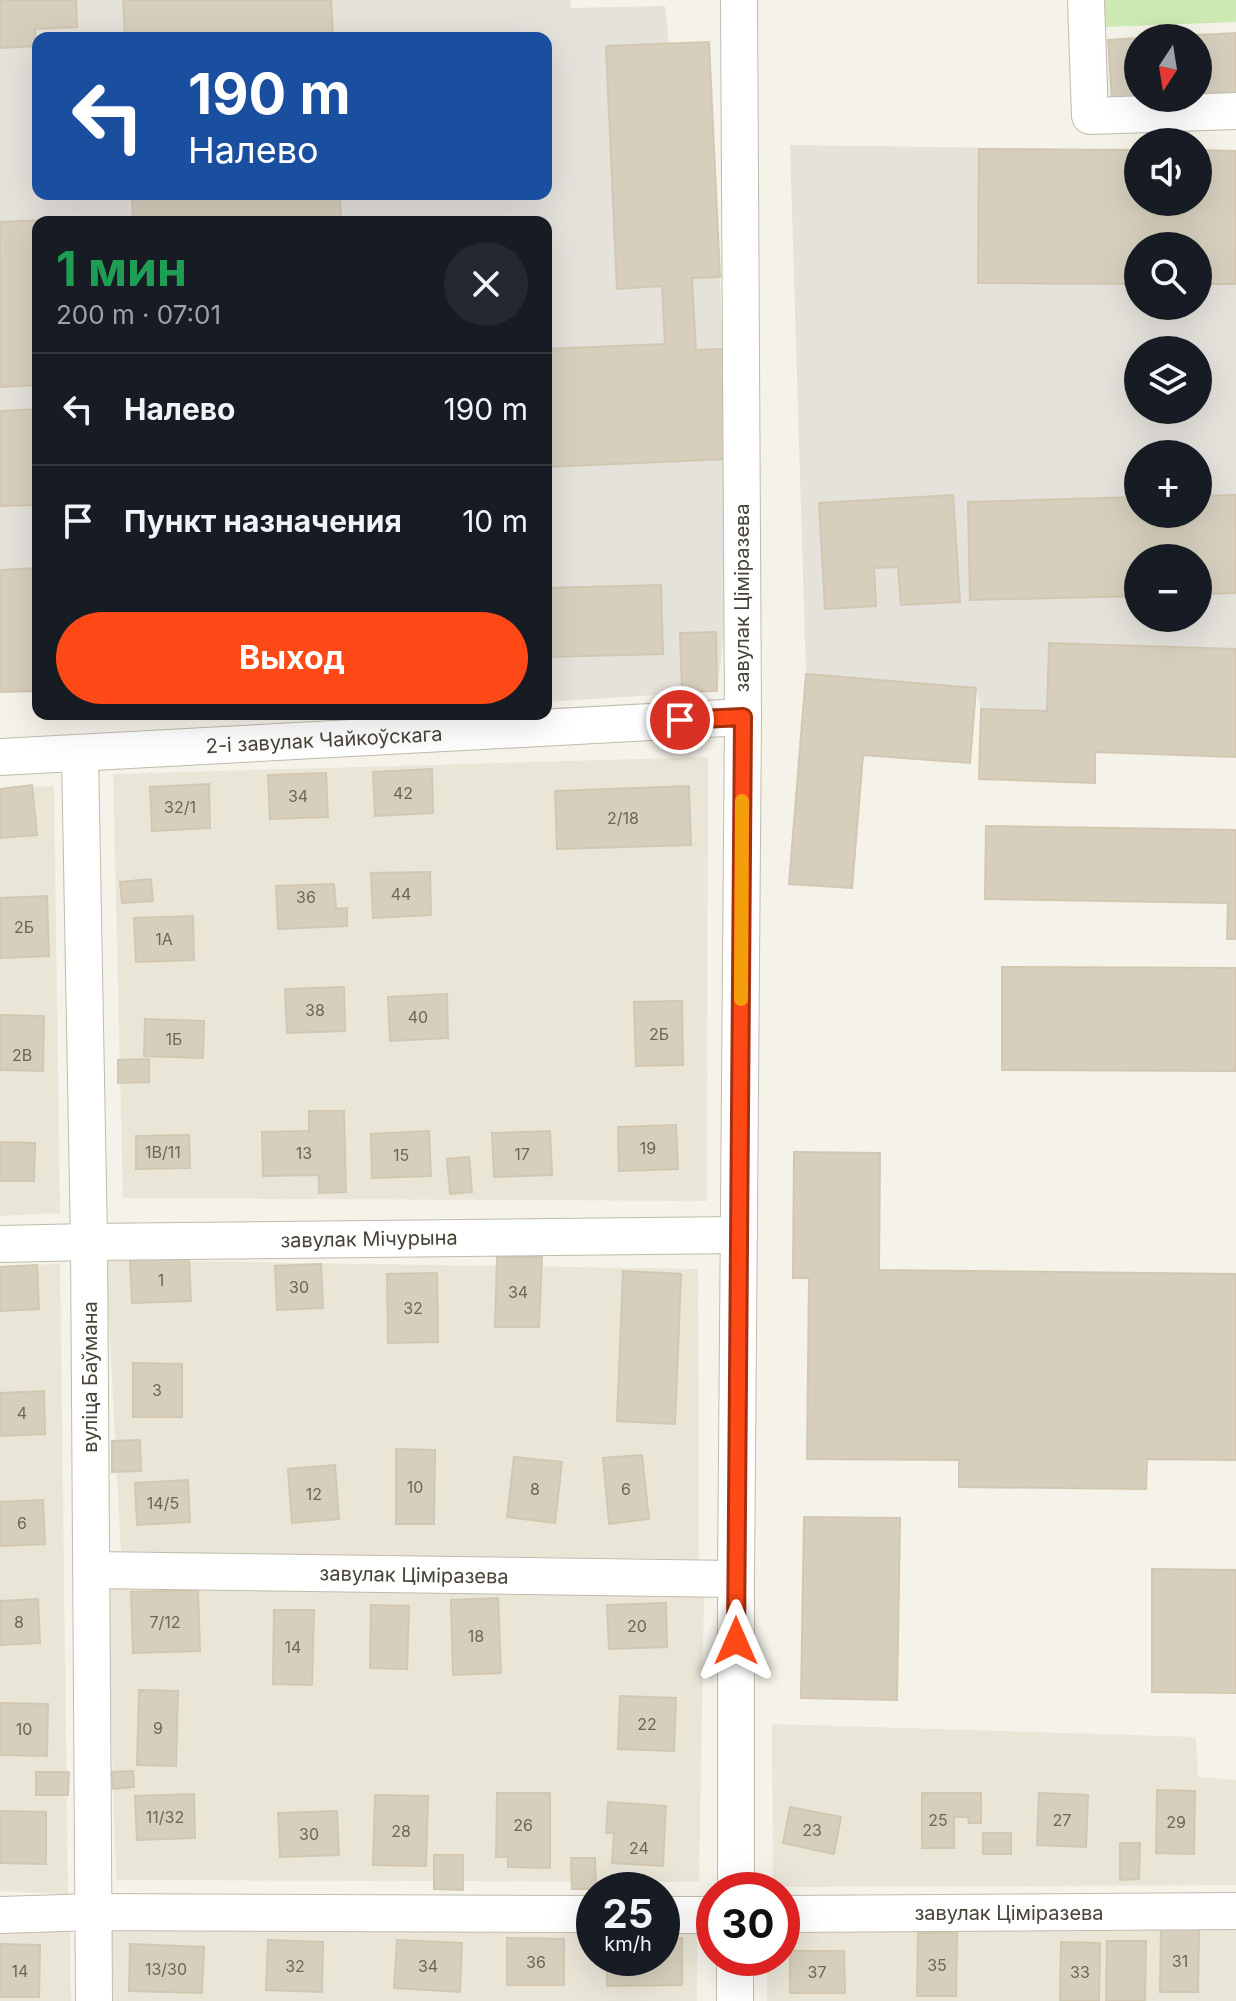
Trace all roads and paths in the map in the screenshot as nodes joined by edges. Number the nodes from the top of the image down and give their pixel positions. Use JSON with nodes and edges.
{"nodes":[{"id":1,"x":739,"y":0,"type":"edge"},
{"id":2,"x":1086,"y":0,"type":"edge"},
{"id":3,"x":1236,"y":111,"type":"edge"},
{"id":4,"x":743,"y":717,"type":"junction"},
{"id":5,"x":80,"y":753,"type":"junction"},
{"id":6,"x":0,"y":757,"type":"edge"},
{"id":7,"x":739,"y":1235,"type":"junction"},
{"id":8,"x":89,"y":1242,"type":"junction"},
{"id":9,"x":0,"y":1244,"type":"edge"},
{"id":10,"x":91,"y":1570,"type":"junction"},
{"id":11,"x":736,"y":1579,"type":"junction"},
{"id":12,"x":736,"y":1872,"type":"edge"},
{"id":13,"x":1236,"y":1911,"type":"edge"},
{"id":14,"x":93,"y":1912,"type":"junction"},
{"id":15,"x":576,"y":1914,"type":"edge"},
{"id":16,"x":800,"y":1914,"type":"edge"},
{"id":17,"x":0,"y":1915,"type":"edge"},
{"id":18,"x":735,"y":1976,"type":"edge"},
{"id":19,"x":94,"y":2001,"type":"edge"},
{"id":20,"x":735,"y":2001,"type":"edge"}],
"edges":[{"from":1,"to":4,"type":"street","name":"завулак Ціміразева"},
{"from":2,"to":3,"type":"street"},
{"from":4,"to":5,"type":"street","name":"2-і завулак Чайкоўскага"},
{"from":4,"to":7,"type":"street","name":"завулак Ціміразева"},
{"from":5,"to":6,"type":"street","name":"2-і завулак Чайкоўскага"},
{"from":5,"to":8,"type":"street","name":"вуліца Баўмана"},
{"from":7,"to":8,"type":"street","name":"завулак Мічурына"},
{"from":7,"to":11,"type":"street","name":"завулак Ціміразева"},
{"from":8,"to":9,"type":"street","name":"завулак Мічурына"},
{"from":8,"to":10,"type":"street","name":"вуліца Баўмана"},
{"from":10,"to":11,"type":"street","name":"завулак Ціміразева"},
{"from":10,"to":14,"type":"street","name":"вуліца Баўмана"},
{"from":11,"to":12,"type":"street","name":"завулак Ціміразева"},
{"from":13,"to":16,"type":"street","name":"завулак Ціміразева"},
{"from":14,"to":15,"type":"street"},
{"from":14,"to":17,"type":"street"},
{"from":14,"to":19,"type":"street","name":"вуліца Баўмана"},
{"from":18,"to":20,"type":"street"}]}
